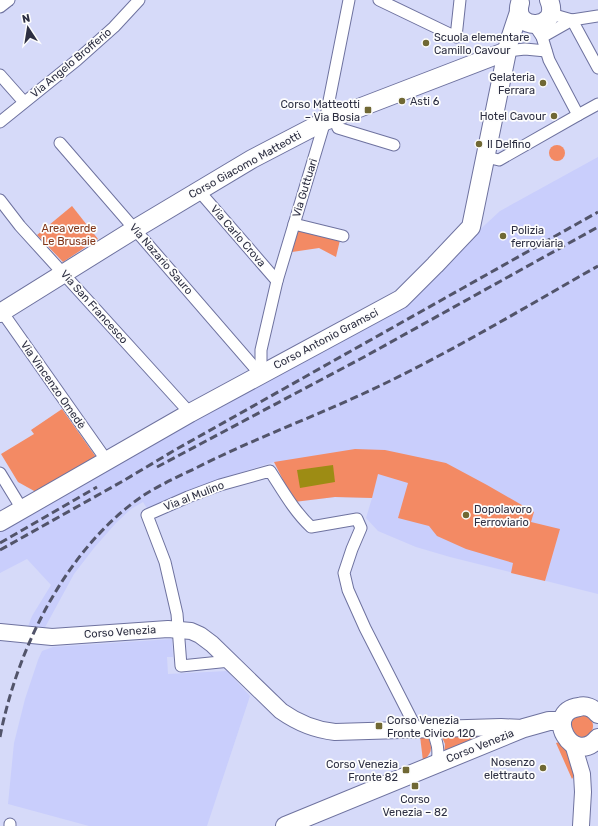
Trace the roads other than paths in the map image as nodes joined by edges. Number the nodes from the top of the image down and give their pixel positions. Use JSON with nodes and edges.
{"nodes":[{"id":1,"x":8,"y":0,"type":"edge"},
{"id":2,"x":139,"y":0,"type":"edge"},
{"id":3,"x":349,"y":0,"type":"edge"},
{"id":4,"x":379,"y":0,"type":"edge"},
{"id":5,"x":460,"y":0,"type":"edge"},
{"id":6,"x":552,"y":5,"type":"edge"},
{"id":7,"x":0,"y":7,"type":"edge"},
{"id":8,"x":525,"y":15,"type":"edge"},
{"id":9,"x":598,"y":16,"type":"edge"},
{"id":10,"x":572,"y":20,"type":"junction"},
{"id":11,"x":508,"y":46,"type":"junction"},
{"id":12,"x":546,"y":51,"type":"junction"},
{"id":13,"x":598,"y":68,"type":"edge"},
{"id":14,"x":0,"y":75,"type":"edge"},
{"id":15,"x":24,"y":102,"type":"junction"},
{"id":16,"x":598,"y":104,"type":"edge"},
{"id":17,"x":578,"y":115,"type":"junction"},
{"id":18,"x":330,"y":119,"type":"junction"},
{"id":19,"x":0,"y":122,"type":"edge"},
{"id":20,"x":60,"y":143,"type":"dead end"},
{"id":21,"x":394,"y":145,"type":"dead end"},
{"id":22,"x":486,"y":157,"type":"junction"},
{"id":23,"x":200,"y":191,"type":"junction"},
{"id":24,"x":0,"y":200,"type":"edge"},
{"id":25,"x":294,"y":224,"type":"junction"},
{"id":26,"x":135,"y":229,"type":"junction"},
{"id":27,"x":343,"y":236,"type":"dead end"},
{"id":28,"x":64,"y":273,"type":"junction"},
{"id":29,"x":277,"y":281,"type":"junction"},
{"id":30,"x":1,"y":311,"type":"edge"},
{"id":31,"x":260,"y":375,"type":"junction"},
{"id":32,"x":190,"y":413,"type":"junction"},
{"id":33,"x":106,"y":461,"type":"junction"},
{"id":34,"x":0,"y":473,"type":"edge"},
{"id":35,"x":22,"y":509,"type":"junction"},
{"id":36,"x":0,"y":522,"type":"edge"},
{"id":37,"x":361,"y":528,"type":"joint"},
{"id":38,"x":178,"y":629,"type":"junction"},
{"id":39,"x":0,"y":632,"type":"edge"},
{"id":40,"x":230,"y":661,"type":"junction"},
{"id":41,"x":593,"y":708,"type":"edge"},
{"id":42,"x":562,"y":721,"type":"junction"},
{"id":43,"x":524,"y":728,"type":"junction"},
{"id":44,"x":424,"y":730,"type":"junction"},
{"id":45,"x":594,"y":741,"type":"edge"},
{"id":46,"x":573,"y":744,"type":"junction"},
{"id":47,"x":437,"y":764,"type":"junction"},
{"id":48,"x":582,"y":774,"type":"junction"},
{"id":49,"x":285,"y":826,"type":"edge"},
{"id":50,"x":581,"y":826,"type":"edge"}],
"edges":[{"from":1,"to":7,"type":"street"},
{"from":2,"to":15,"type":"street","name":"Via Angelo Brofferio"},
{"from":3,"to":18,"type":"street","name":"Via Guttuari"},
{"from":4,"to":5,"type":"street"},
{"from":6,"to":8,"type":"main road"},
{"from":6,"to":10,"type":"street"},
{"from":8,"to":10,"type":"street"},
{"from":8,"to":11,"type":"main road","name":"Corso Antonio Gramsci"},
{"from":8,"to":12,"type":"street"},
{"from":9,"to":10,"type":"street"},
{"from":10,"to":13,"type":"street"},
{"from":11,"to":12,"type":"street"},
{"from":11,"to":18,"type":"main road","name":"Corso Giacomo Matteotti"},
{"from":11,"to":22,"type":"main road","name":"Corso Antonio Gramsci"},
{"from":12,"to":17,"type":"street"},
{"from":14,"to":15,"type":"street"},
{"from":15,"to":19,"type":"street","name":"Via Angelo Brofferio"},
{"from":16,"to":17,"type":"street"},
{"from":17,"to":22,"type":"street"},
{"from":18,"to":21,"type":"street"},
{"from":18,"to":23,"type":"main road","name":"Corso Giacomo Matteotti"},
{"from":18,"to":25,"type":"street","name":"Via Guttuari"},
{"from":20,"to":26,"type":"street","name":"Via Nazario Sauro"},
{"from":22,"to":31,"type":"main road","name":"Corso Antonio Gramsci"},
{"from":23,"to":26,"type":"main road","name":"Corso Giacomo Matteotti"},
{"from":23,"to":29,"type":"street","name":"Via Carlo Crova"},
{"from":24,"to":28,"type":"street","name":"Via San Francesco"},
{"from":25,"to":27,"type":"street"},
{"from":25,"to":29,"type":"street","name":"Via Guttuari"},
{"from":26,"to":28,"type":"main road","name":"Corso Giacomo Matteotti"},
{"from":26,"to":31,"type":"street","name":"Via Nazario Sauro"},
{"from":28,"to":30,"type":"main road","name":"Corso Giacomo Matteotti"},
{"from":28,"to":32,"type":"street","name":"Via San Francesco"},
{"from":29,"to":31,"type":"street","name":"Via Guttuari"},
{"from":30,"to":33,"type":"street","name":"Via Vincenzo Omedè"},
{"from":31,"to":32,"type":"main road","name":"Corso Antonio Gramsci"},
{"from":32,"to":33,"type":"main road","name":"Corso Antonio Gramsci"},
{"from":33,"to":35,"type":"main road","name":"Corso Antonio Gramsci"},
{"from":34,"to":35,"type":"street"},
{"from":35,"to":36,"type":"main road","name":"Corso Antonio Gramsci"},
{"from":37,"to":38,"type":"street","name":"Via al Mulino"},
{"from":37,"to":44,"type":"street","name":"Corso Venezia"},
{"from":38,"to":39,"type":"street","name":"Corso Venezia"},
{"from":38,"to":40,"type":"street","name":"Corso Venezia"},
{"from":38,"to":40,"type":"street","name":"Via al Mulino"},
{"from":40,"to":44,"type":"street","name":"Corso Venezia"},
{"from":41,"to":42,"type":"main road"},
{"from":42,"to":43,"type":"main road","name":"Corso Venezia"},
{"from":42,"to":46,"type":"main road"},
{"from":43,"to":44,"type":"street","name":"Corso Venezia"},
{"from":43,"to":47,"type":"main road","name":"Corso Venezia"},
{"from":44,"to":47,"type":"street","name":"Corso Venezia"},
{"from":45,"to":46,"type":"main road"},
{"from":45,"to":48,"type":"street"},
{"from":46,"to":48,"type":"street"},
{"from":47,"to":49,"type":"main road","name":"Corso Venezia"},
{"from":48,"to":50,"type":"street"}]}
